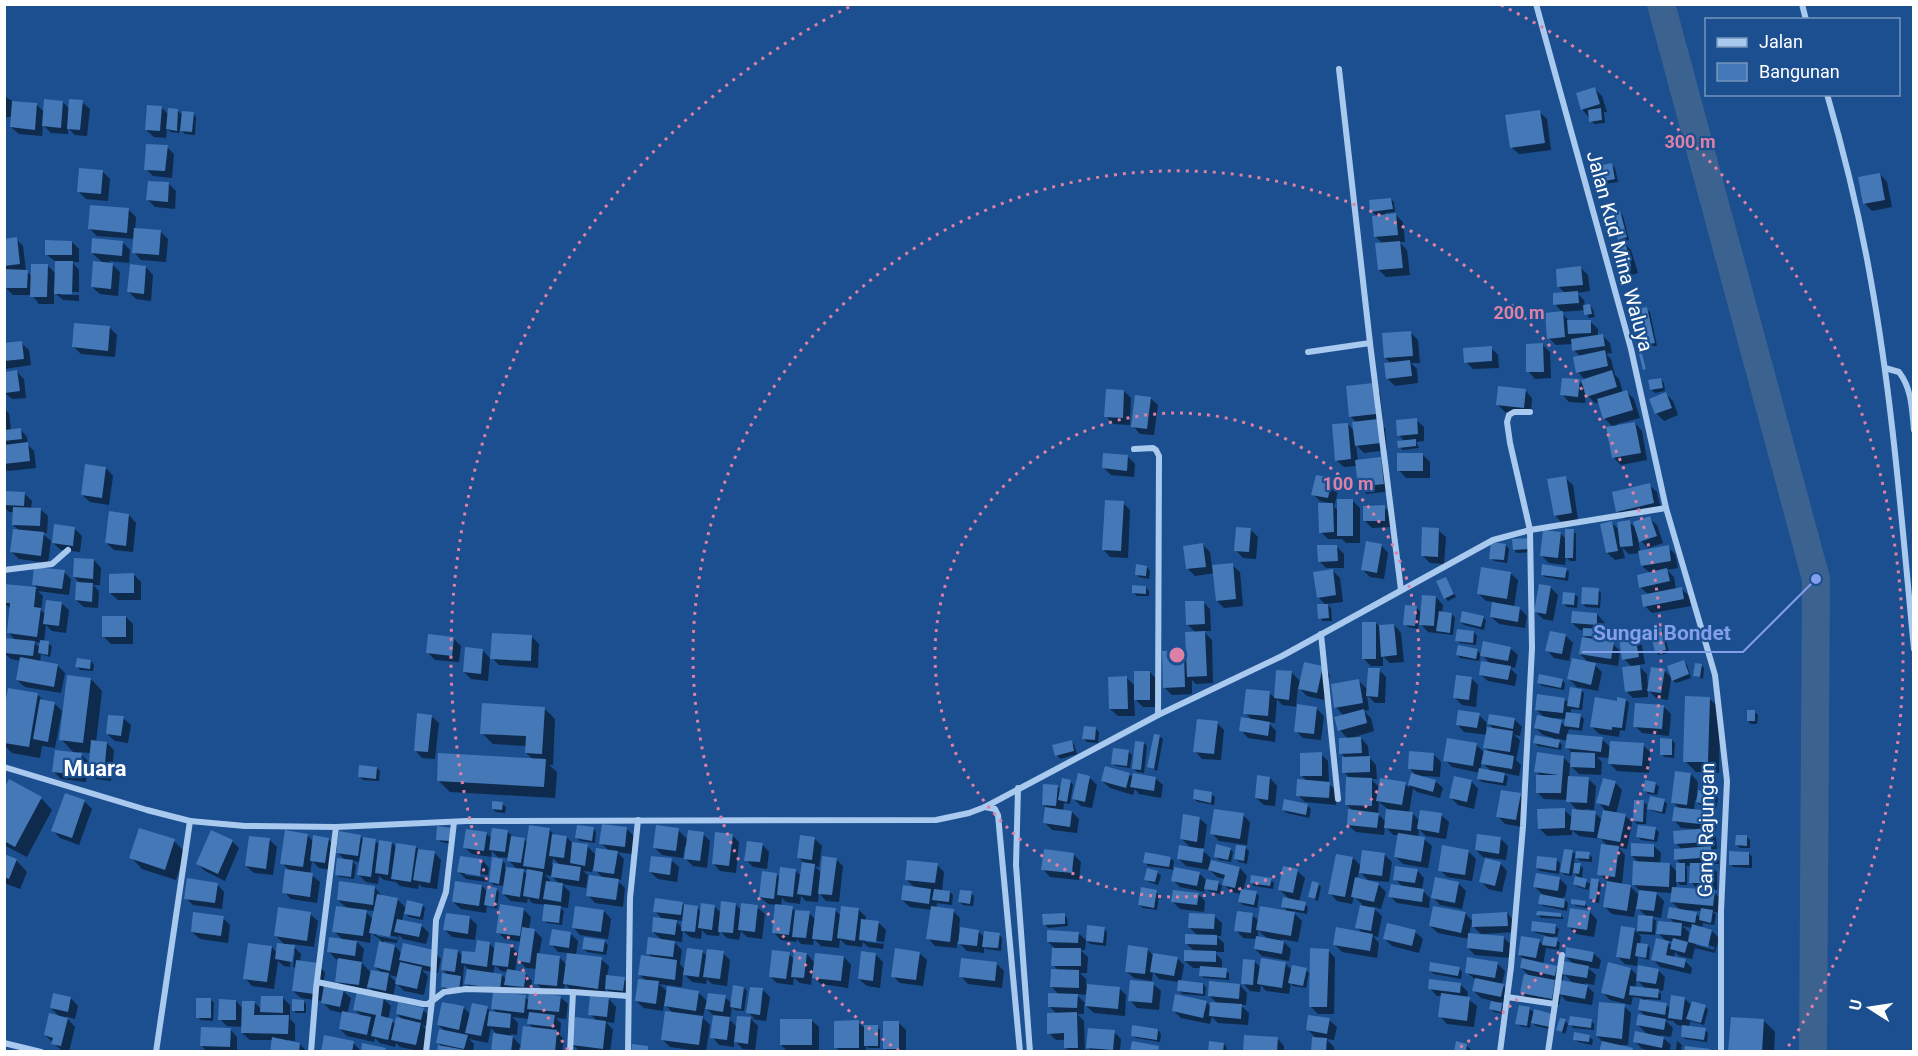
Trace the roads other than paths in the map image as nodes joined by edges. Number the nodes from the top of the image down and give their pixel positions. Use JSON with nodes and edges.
{"nodes":[{"id":1,"x":1536,"y":4,"type":"edge"},
{"id":2,"x":1340,"y":69,"type":"dead end"},
{"id":3,"x":1828,"y":96,"type":"edge"},
{"id":4,"x":1370,"y":343,"type":"junction"},
{"id":5,"x":1308,"y":352,"type":"dead end"},
{"id":6,"x":1885,"y":368,"type":"junction"},
{"id":7,"x":1530,"y":412,"type":"dead end"},
{"id":8,"x":1914,"y":430,"type":"edge"},
{"id":9,"x":1134,"y":449,"type":"dead end"},
{"id":10,"x":1666,"y":508,"type":"junction"},
{"id":11,"x":1530,"y":530,"type":"junction"},
{"id":12,"x":68,"y":550,"type":"dead end"},
{"id":13,"x":4,"y":570,"type":"edge"},
{"id":14,"x":1401,"y":590,"type":"junction"},
{"id":15,"x":1321,"y":634,"type":"junction"},
{"id":16,"x":1914,"y":649,"type":"edge"},
{"id":17,"x":1158,"y":715,"type":"junction"},
{"id":18,"x":4,"y":767,"type":"edge"},
{"id":19,"x":1015,"y":790,"type":"junction"},
{"id":20,"x":1338,"y":799,"type":"dead end"},
{"id":21,"x":986,"y":807,"type":"junction"},
{"id":22,"x":190,"y":820,"type":"junction"},
{"id":23,"x":638,"y":820,"type":"junction"},
{"id":24,"x":454,"y":822,"type":"junction"},
{"id":25,"x":336,"y":827,"type":"junction"},
{"id":26,"x":1016,"y":866,"type":"junction"},
{"id":27,"x":1005,"y":869,"type":"junction"},
{"id":28,"x":1562,"y":955,"type":"dead end"},
{"id":29,"x":317,"y":982,"type":"junction"},
{"id":30,"x":573,"y":992,"type":"junction"},
{"id":31,"x":628,"y":996,"type":"junction"},
{"id":32,"x":1507,"y":997,"type":"junction"},
{"id":33,"x":432,"y":1001,"type":"junction"},
{"id":34,"x":1555,"y":1004,"type":"junction"},
{"id":35,"x":4,"y":1043,"type":"edge"},
{"id":36,"x":42,"y":1052,"type":"edge"},
{"id":37,"x":156,"y":1052,"type":"edge"},
{"id":38,"x":312,"y":1052,"type":"edge"},
{"id":39,"x":426,"y":1052,"type":"edge"},
{"id":40,"x":570,"y":1052,"type":"edge"},
{"id":41,"x":628,"y":1052,"type":"edge"},
{"id":42,"x":1020,"y":1052,"type":"edge"},
{"id":43,"x":1030,"y":1052,"type":"edge"},
{"id":44,"x":1500,"y":1052,"type":"edge"},
{"id":45,"x":1548,"y":1052,"type":"edge"},
{"id":46,"x":1721,"y":1052,"type":"edge"}],
"edges":[{"from":1,"to":10,"type":"street","name":"Jalan Kud Mina Waluya"},
{"from":2,"to":4,"type":"street"},
{"from":3,"to":6,"type":"street"},
{"from":4,"to":5,"type":"street"},
{"from":4,"to":14,"type":"street"},
{"from":6,"to":8,"type":"street"},
{"from":6,"to":16,"type":"street"},
{"from":7,"to":11,"type":"street"},
{"from":9,"to":17,"type":"street"},
{"from":10,"to":11,"type":"street"},
{"from":10,"to":46,"type":"street","name":"Gang Rajungan"},
{"from":11,"to":14,"type":"street"},
{"from":11,"to":32,"type":"street"},
{"from":12,"to":13,"type":"street"},
{"from":14,"to":15,"type":"street"},
{"from":15,"to":17,"type":"street"},
{"from":15,"to":20,"type":"street"},
{"from":17,"to":19,"type":"street"},
{"from":18,"to":22,"type":"street"},
{"from":19,"to":21,"type":"street"},
{"from":19,"to":26,"type":"street"},
{"from":21,"to":23,"type":"street"},
{"from":21,"to":27,"type":"street"},
{"from":22,"to":25,"type":"street"},
{"from":22,"to":37,"type":"street"},
{"from":23,"to":24,"type":"street"},
{"from":23,"to":31,"type":"street"},
{"from":24,"to":25,"type":"street"},
{"from":24,"to":33,"type":"street"},
{"from":25,"to":29,"type":"street"},
{"from":26,"to":27,"type":"street"},
{"from":26,"to":43,"type":"street"},
{"from":27,"to":42,"type":"street"},
{"from":28,"to":34,"type":"street"},
{"from":29,"to":33,"type":"street"},
{"from":29,"to":38,"type":"street"},
{"from":30,"to":31,"type":"street"},
{"from":30,"to":33,"type":"street"},
{"from":30,"to":40,"type":"street"},
{"from":31,"to":41,"type":"street"},
{"from":32,"to":34,"type":"street"},
{"from":32,"to":44,"type":"street"},
{"from":33,"to":39,"type":"street"},
{"from":34,"to":45,"type":"street"},
{"from":35,"to":36,"type":"street"}]}
